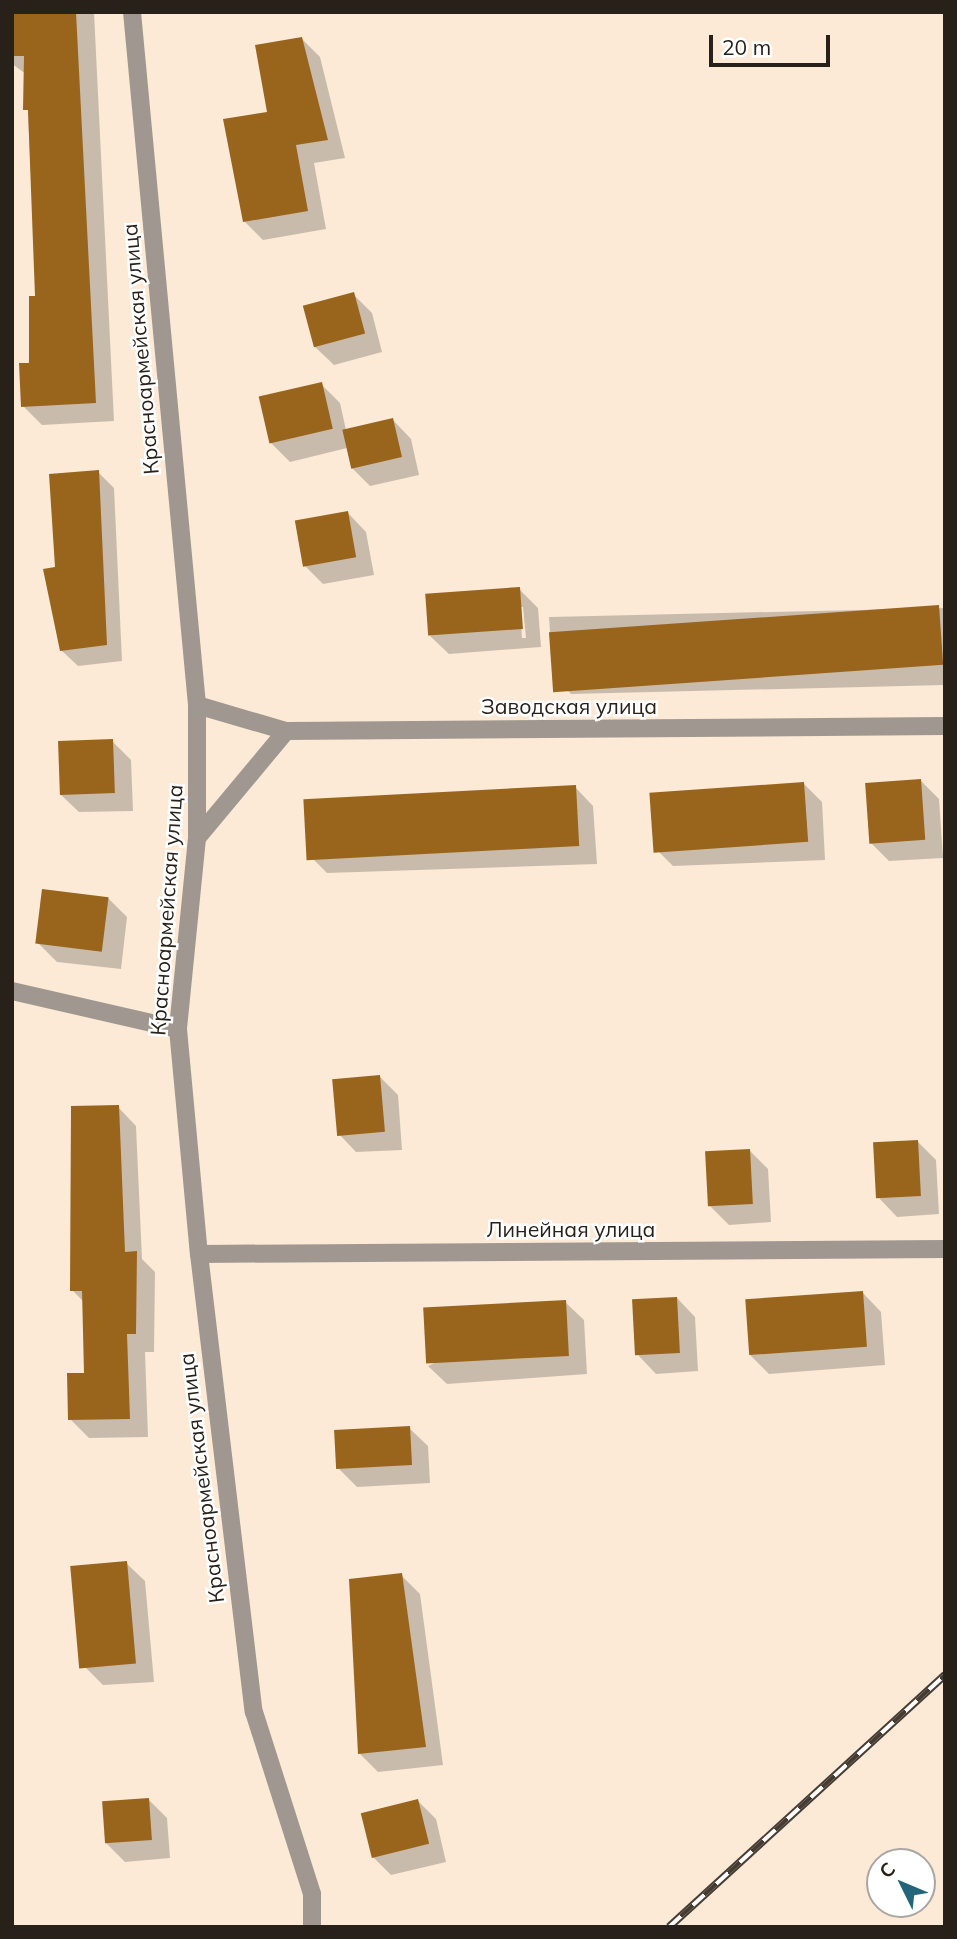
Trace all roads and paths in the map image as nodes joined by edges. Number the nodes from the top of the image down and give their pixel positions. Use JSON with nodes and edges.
{"nodes":[{"id":1,"x":132,"y":12,"type":"edge"},
{"id":2,"x":197,"y":705,"type":"junction"},
{"id":3,"x":945,"y":726,"type":"edge"},
{"id":4,"x":286,"y":730,"type":"junction"},
{"id":5,"x":197,"y":838,"type":"junction"},
{"id":6,"x":12,"y":991,"type":"edge"},
{"id":7,"x":178,"y":1029,"type":"junction"},
{"id":8,"x":945,"y":1249,"type":"edge"},
{"id":9,"x":198,"y":1254,"type":"junction"},
{"id":10,"x":312,"y":1927,"type":"edge"}],
"edges":[{"from":1,"to":2,"type":"street","name":"Красноармейская улица"},
{"from":2,"to":4,"type":"street","name":"Заводская улица"},
{"from":2,"to":5,"type":"street","name":"Красноармейская улица"},
{"from":3,"to":4,"type":"street","name":"Заводская улица"},
{"from":4,"to":5,"type":"street"},
{"from":5,"to":7,"type":"street","name":"Красноармейская улица"},
{"from":6,"to":7,"type":"street"},
{"from":7,"to":9,"type":"street","name":"Красноармейская улица"},
{"from":8,"to":9,"type":"street","name":"Линейная улица"},
{"from":9,"to":10,"type":"street","name":"Красноармейская улица"}]}
